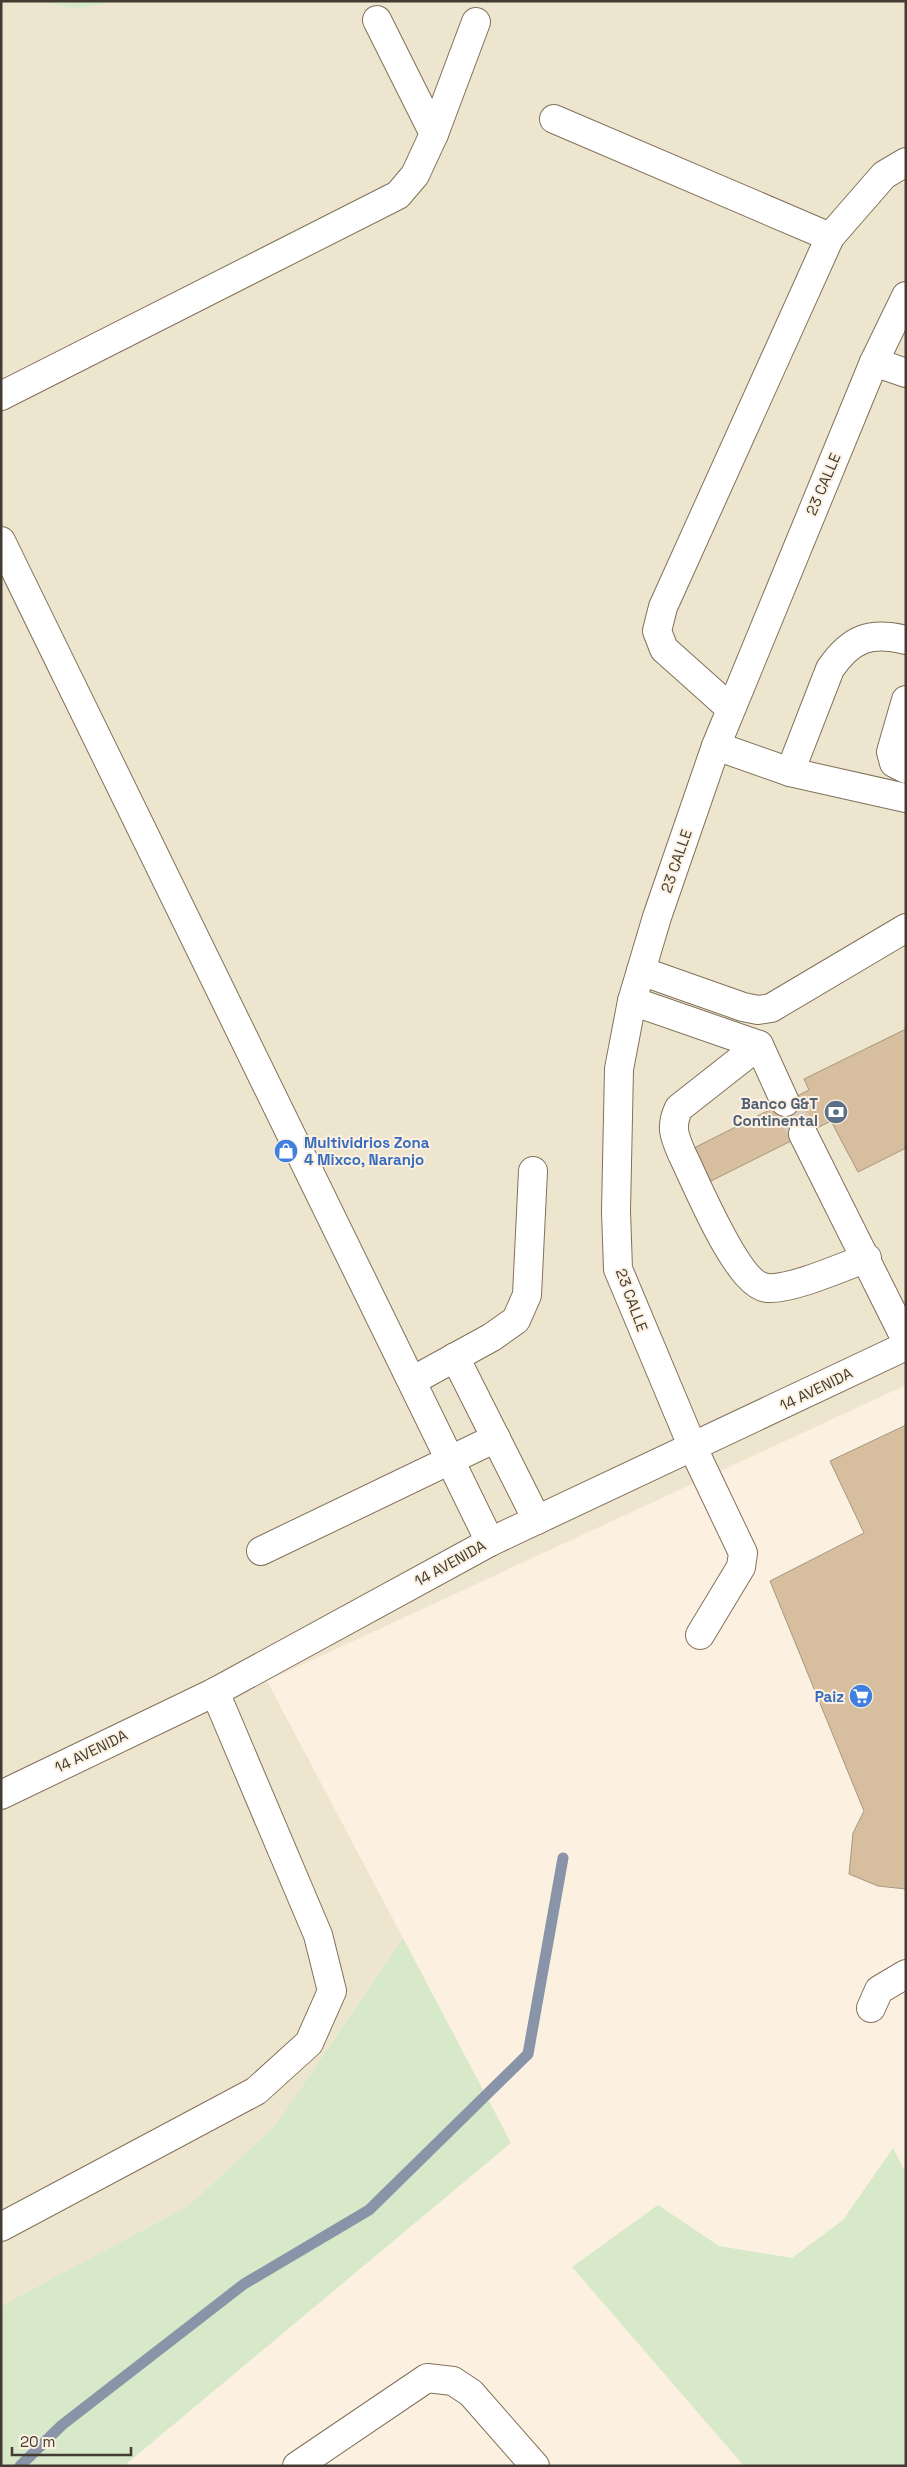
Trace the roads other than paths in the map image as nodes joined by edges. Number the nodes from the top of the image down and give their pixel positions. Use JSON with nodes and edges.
{"nodes":[{"id":1,"x":377,"y":20,"type":"dead end"},
{"id":2,"x":476,"y":22,"type":"dead end"},
{"id":3,"x":554,"y":119,"type":"dead end"},
{"id":4,"x":434,"y":134,"type":"junction"},
{"id":5,"x":906,"y":162,"type":"edge"},
{"id":6,"x":830,"y":237,"type":"junction"},
{"id":7,"x":906,"y":296,"type":"edge"},
{"id":8,"x":874,"y":362,"type":"junction"},
{"id":9,"x":906,"y":373,"type":"edge"},
{"id":10,"x":1,"y":396,"type":"edge"},
{"id":11,"x":1,"y":542,"type":"edge"},
{"id":12,"x":906,"y":640,"type":"edge"},
{"id":13,"x":906,"y":700,"type":"edge"},
{"id":14,"x":730,"y":708,"type":"junction"},
{"id":15,"x":716,"y":746,"type":"junction"},
{"id":16,"x":906,"y":769,"type":"edge"},
{"id":17,"x":790,"y":772,"type":"junction"},
{"id":18,"x":906,"y":798,"type":"edge"},
{"id":19,"x":906,"y":928,"type":"edge"},
{"id":20,"x":641,"y":971,"type":"junction"},
{"id":21,"x":632,"y":1002,"type":"junction"},
{"id":22,"x":758,"y":1045,"type":"junction"},
{"id":23,"x":785,"y":1102,"type":"tunnel mouth"},
{"id":24,"x":804,"y":1134,"type":"tunnel mouth"},
{"id":25,"x":533,"y":1171,"type":"dead end"},
{"id":26,"x":867,"y":1258,"type":"junction"},
{"id":27,"x":906,"y":1340,"type":"edge"},
{"id":28,"x":906,"y":1346,"type":"edge"},
{"id":29,"x":455,"y":1357,"type":"junction"},
{"id":30,"x":412,"y":1381,"type":"junction"},
{"id":31,"x":496,"y":1438,"type":"junction"},
{"id":32,"x":693,"y":1448,"type":"junction"},
{"id":33,"x":448,"y":1460,"type":"junction"},
{"id":34,"x":537,"y":1520,"type":"junction"},
{"id":35,"x":490,"y":1542,"type":"junction"},
{"id":36,"x":261,"y":1551,"type":"dead end"},
{"id":37,"x":700,"y":1635,"type":"dead end"},
{"id":38,"x":215,"y":1692,"type":"junction"},
{"id":39,"x":1,"y":1795,"type":"edge"},
{"id":40,"x":906,"y":1974,"type":"edge"},
{"id":41,"x":871,"y":2008,"type":"dead end"},
{"id":42,"x":1,"y":2227,"type":"edge"},
{"id":43,"x":297,"y":2466,"type":"edge"},
{"id":44,"x":535,"y":2466,"type":"edge"}],
"edges":[{"from":1,"to":4,"type":"street"},
{"from":2,"to":4,"type":"street"},
{"from":3,"to":6,"type":"street"},
{"from":4,"to":10,"type":"street"},
{"from":5,"to":6,"type":"street"},
{"from":6,"to":14,"type":"street"},
{"from":7,"to":8,"type":"street","name":"23 CALLE"},
{"from":8,"to":9,"type":"street"},
{"from":8,"to":14,"type":"street","name":"23 CALLE"},
{"from":11,"to":30,"type":"street"},
{"from":12,"to":17,"type":"street"},
{"from":13,"to":16,"type":"street"},
{"from":14,"to":15,"type":"street","name":"23 CALLE"},
{"from":15,"to":17,"type":"street"},
{"from":15,"to":20,"type":"street","name":"23 CALLE"},
{"from":17,"to":18,"type":"street"},
{"from":19,"to":20,"type":"street"},
{"from":20,"to":21,"type":"street","name":"23 CALLE"},
{"from":21,"to":22,"type":"street"},
{"from":21,"to":32,"type":"street","name":"23 CALLE"},
{"from":22,"to":23,"type":"street"},
{"from":22,"to":26,"type":"street"},
{"from":24,"to":26,"type":"street"},
{"from":25,"to":29,"type":"street"},
{"from":26,"to":27,"type":"street"},
{"from":28,"to":32,"type":"street","name":"14 AVENIDA"},
{"from":29,"to":30,"type":"street"},
{"from":29,"to":31,"type":"street"},
{"from":30,"to":33,"type":"street"},
{"from":31,"to":33,"type":"street"},
{"from":31,"to":34,"type":"street"},
{"from":32,"to":34,"type":"street","name":"14 AVENIDA"},
{"from":32,"to":37,"type":"street","name":"23 CALLE"},
{"from":33,"to":35,"type":"street"},
{"from":33,"to":36,"type":"street"},
{"from":34,"to":35,"type":"street","name":"14 AVENIDA"},
{"from":35,"to":38,"type":"street","name":"14 AVENIDA"},
{"from":38,"to":39,"type":"street","name":"14 AVENIDA"},
{"from":38,"to":42,"type":"street"},
{"from":40,"to":41,"type":"street"},
{"from":43,"to":44,"type":"street"}]}
